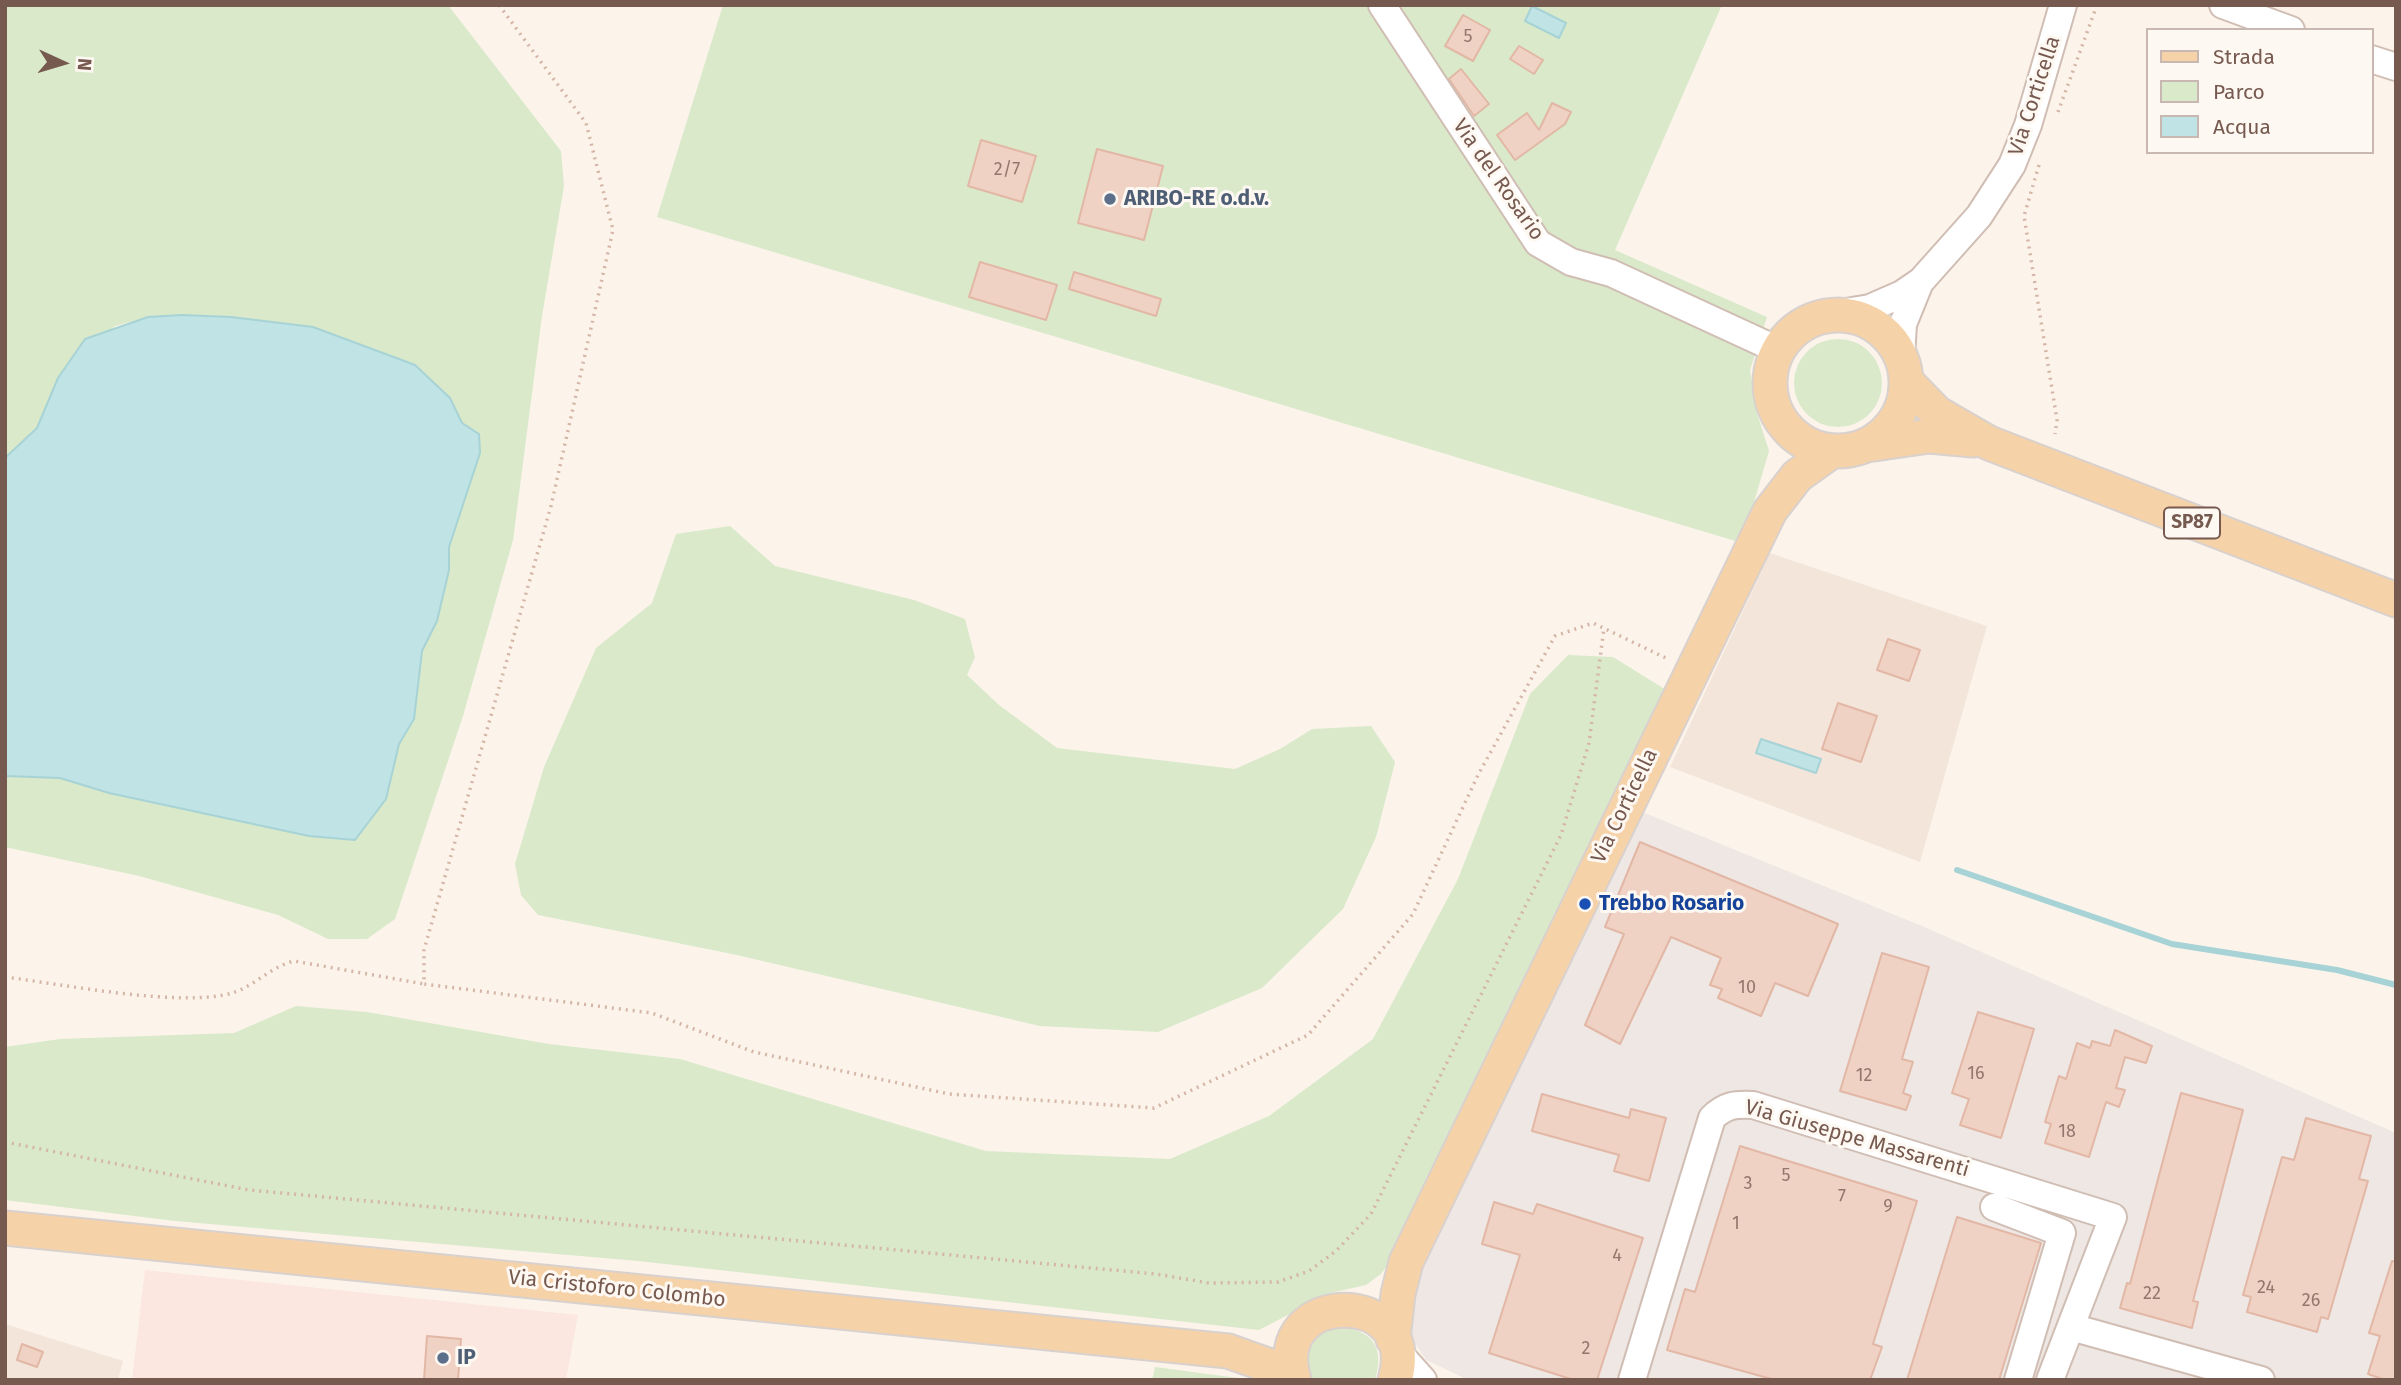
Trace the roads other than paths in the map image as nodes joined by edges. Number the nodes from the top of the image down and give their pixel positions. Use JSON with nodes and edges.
{"nodes":[{"id":1,"x":1382,"y":5,"type":"edge"},
{"id":2,"x":2063,"y":5,"type":"edge"},
{"id":3,"x":2223,"y":5,"type":"edge"},
{"id":4,"x":2286,"y":28,"type":"edge"},
{"id":5,"x":2373,"y":60,"type":"edge"},
{"id":6,"x":2396,"y":68,"type":"edge"},
{"id":7,"x":1921,"y":281,"type":"junction"},
{"id":8,"x":1834,"y":314,"type":"junction"},
{"id":9,"x":1778,"y":350,"type":"junction"},
{"id":10,"x":1904,"y":369,"type":"junction"},
{"id":11,"x":1778,"y":416,"type":"junction"},
{"id":12,"x":1989,"y":443,"type":"junction"},
{"id":13,"x":1865,"y":445,"type":"junction"},
{"id":14,"x":1832,"y":451,"type":"junction"},
{"id":15,"x":1770,"y":511,"type":"junction"},
{"id":16,"x":2396,"y":600,"type":"edge"},
{"id":17,"x":1994,"y":1207,"type":"dead end"},
{"id":18,"x":5,"y":1228,"type":"edge"},
{"id":19,"x":1406,"y":1262,"type":"junction"},
{"id":20,"x":1340,"y":1308,"type":"junction"},
{"id":21,"x":2071,"y":1327,"type":"junction"},
{"id":22,"x":1301,"y":1330,"type":"junction"},
{"id":23,"x":1228,"y":1351,"type":"junction"},
{"id":24,"x":1395,"y":1357,"type":"edge"},
{"id":25,"x":2192,"y":1371,"type":"edge"},
{"id":26,"x":1292,"y":1380,"type":"edge"},
{"id":27,"x":1423,"y":1380,"type":"edge"},
{"id":28,"x":1632,"y":1380,"type":"edge"},
{"id":29,"x":2018,"y":1380,"type":"edge"},
{"id":30,"x":2050,"y":1380,"type":"edge"},
{"id":31,"x":2261,"y":1380,"type":"edge"}],
"edges":[{"from":1,"to":9,"type":"street","name":"Via del Rosario"},
{"from":2,"to":7,"type":"street","name":"Via Corticella"},
{"from":3,"to":4,"type":"street"},
{"from":5,"to":6,"type":"street"},
{"from":7,"to":8,"type":"street","name":"Via Corticella"},
{"from":7,"to":10,"type":"street","name":"Via Corticella"},
{"from":8,"to":9,"type":"main road"},
{"from":8,"to":10,"type":"main road"},
{"from":9,"to":11,"type":"main road"},
{"from":10,"to":12,"type":"main road","number":"SP87"},
{"from":10,"to":13,"type":"main road"},
{"from":11,"to":14,"type":"main road"},
{"from":11,"to":15,"type":"main road"},
{"from":12,"to":13,"type":"main road","number":"SP87"},
{"from":12,"to":16,"type":"main road","number":"SP87"},
{"from":13,"to":14,"type":"main road"},
{"from":14,"to":15,"type":"main road","name":"Via Corticella"},
{"from":15,"to":19,"type":"main road","name":"Via Corticella"},
{"from":17,"to":29,"type":"street"},
{"from":18,"to":23,"type":"main road","name":"Via Cristoforo Colombo"},
{"from":19,"to":20,"type":"main road","name":"Via Cristoforo Colombo"},
{"from":19,"to":24,"type":"main road","name":"Via Corticella"},
{"from":20,"to":22,"type":"main road","name":"Via Cristoforo Colombo"},
{"from":20,"to":24,"type":"main road"},
{"from":21,"to":25,"type":"street"},
{"from":21,"to":28,"type":"street","name":"Via Giuseppe Massarenti"},
{"from":21,"to":30,"type":"street","name":"Via Giuseppe Massarenti"},
{"from":22,"to":23,"type":"main road","name":"Via Cristoforo Colombo"},
{"from":22,"to":26,"type":"main road"},
{"from":23,"to":26,"type":"main road","name":"Via Cristoforo Colombo"},
{"from":24,"to":27,"type":"street"},
{"from":25,"to":31,"type":"street"}]}
